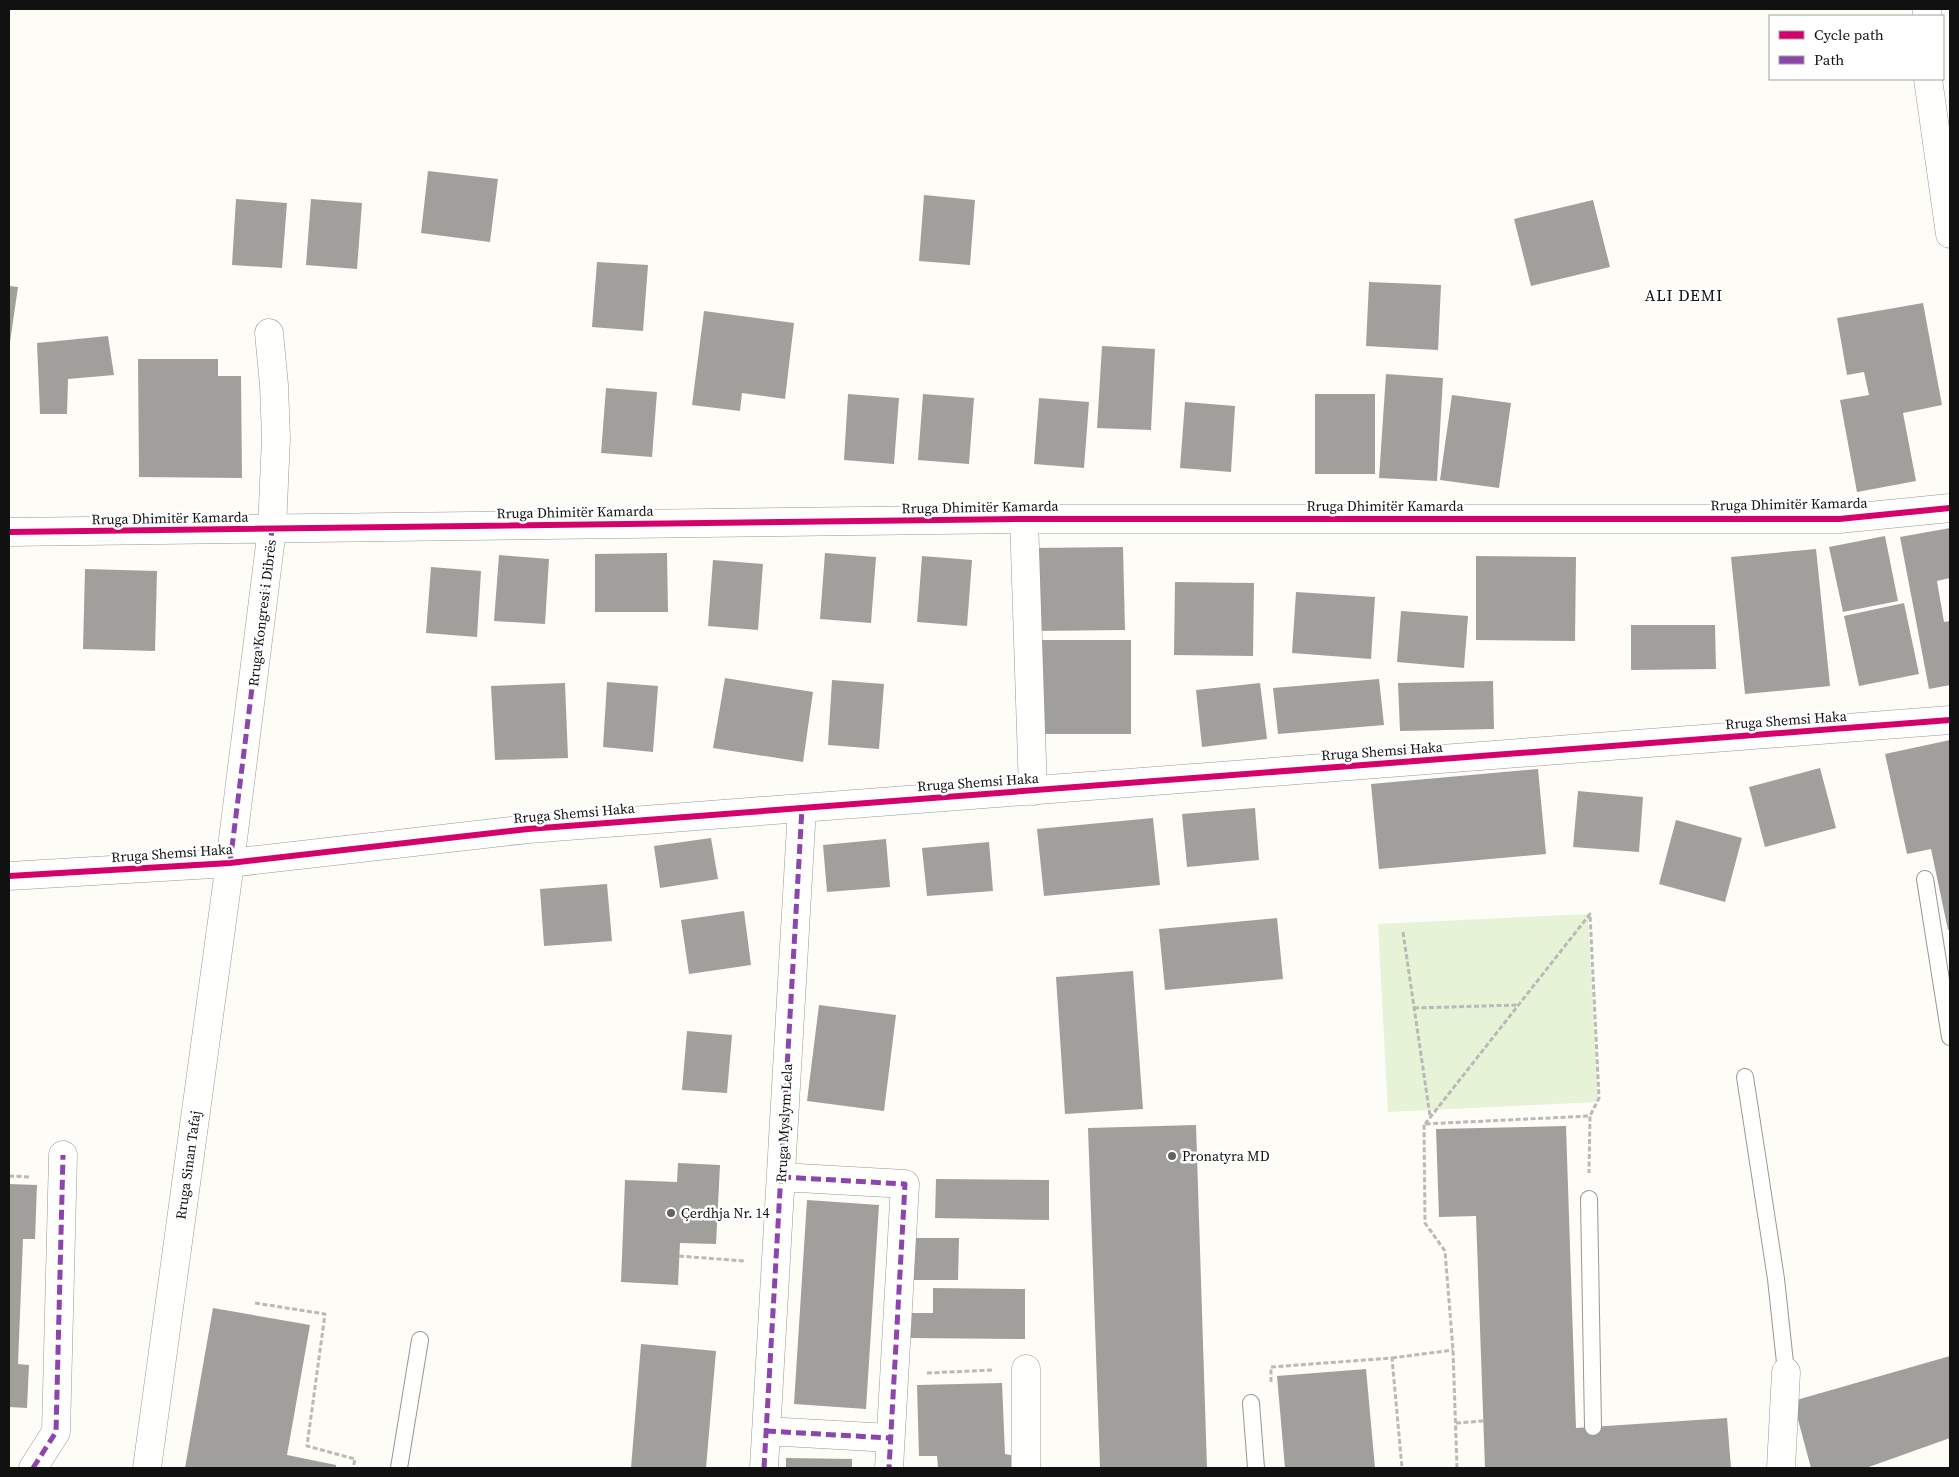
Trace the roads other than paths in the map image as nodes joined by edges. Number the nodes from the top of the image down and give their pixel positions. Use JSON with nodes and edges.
{"nodes":[{"id":1,"x":1928,"y":80,"type":"edge"},
{"id":2,"x":1950,"y":234,"type":"edge"},
{"id":3,"x":269,"y":333,"type":"dead end"},
{"id":4,"x":1950,"y":508,"type":"edge"},
{"id":5,"x":1024,"y":519,"type":"junction"},
{"id":6,"x":272,"y":529,"type":"junction"},
{"id":7,"x":9,"y":532,"type":"edge"},
{"id":8,"x":1950,"y":720,"type":"edge"},
{"id":9,"x":1033,"y":791,"type":"junction"},
{"id":10,"x":802,"y":808,"type":"junction"},
{"id":11,"x":230,"y":863,"type":"junction"},
{"id":12,"x":9,"y":876,"type":"edge"},
{"id":13,"x":1925,"y":880,"type":"dead end"},
{"id":14,"x":1945,"y":970,"type":"edge"},
{"id":15,"x":1950,"y":1037,"type":"edge"},
{"id":16,"x":1745,"y":1077,"type":"dead end"},
{"id":17,"x":63,"y":1155,"type":"dead end"},
{"id":18,"x":781,"y":1177,"type":"junction"},
{"id":19,"x":1589,"y":1198,"type":"road end"},
{"id":20,"x":420,"y":1340,"type":"dead end"},
{"id":21,"x":1026,"y":1369,"type":"road end"},
{"id":22,"x":1786,"y":1372,"type":"joint"},
{"id":23,"x":1251,"y":1403,"type":"dead end"},
{"id":24,"x":1593,"y":1427,"type":"dead end"},
{"id":25,"x":766,"y":1431,"type":"junction"},
{"id":26,"x":890,"y":1438,"type":"junction"},
{"id":27,"x":33,"y":1468,"type":"edge"},
{"id":28,"x":147,"y":1468,"type":"edge"},
{"id":29,"x":399,"y":1468,"type":"edge"},
{"id":30,"x":764,"y":1468,"type":"edge"},
{"id":31,"x":889,"y":1468,"type":"edge"},
{"id":32,"x":1026,"y":1468,"type":"edge"},
{"id":33,"x":1256,"y":1468,"type":"edge"},
{"id":34,"x":1781,"y":1468,"type":"edge"}],
"edges":[{"from":1,"to":2,"type":"street"},
{"from":3,"to":6,"type":"street","name":"Rruga Kongresi i Dibrës"},
{"from":4,"to":5,"type":"street","name":"Rruga Dhimitër Kamarda"},
{"from":5,"to":6,"type":"street","name":"Rruga Dhimitër Kamarda"},
{"from":5,"to":9,"type":"street"},
{"from":6,"to":7,"type":"street","name":"Rruga Dhimitër Kamarda"},
{"from":6,"to":11,"type":"street","name":"Rruga Kongresi i Dibrës"},
{"from":8,"to":9,"type":"street","name":"Rruga Shemsi Haka"},
{"from":9,"to":10,"type":"street","name":"Rruga Shemsi Haka"},
{"from":10,"to":11,"type":"street","name":"Rruga Shemsi Haka"},
{"from":10,"to":18,"type":"street","name":"Rruga Myslym Lela"},
{"from":11,"to":12,"type":"street","name":"Rruga Shemsi Haka"},
{"from":11,"to":28,"type":"street","name":"Rruga Sinan Tafaj"},
{"from":13,"to":14,"type":"lane"},
{"from":14,"to":15,"type":"lane"},
{"from":16,"to":22,"type":"lane"},
{"from":17,"to":27,"type":"street"},
{"from":18,"to":25,"type":"street","name":"Rruga Myslym Lela"},
{"from":18,"to":26,"type":"street"},
{"from":19,"to":24,"type":"lane"},
{"from":20,"to":29,"type":"lane"},
{"from":21,"to":32,"type":"street"},
{"from":22,"to":34,"type":"street"},
{"from":23,"to":33,"type":"lane"},
{"from":25,"to":26,"type":"street"},
{"from":25,"to":30,"type":"street","name":"Rruga Myslym Lela"},
{"from":26,"to":31,"type":"street"}]}
